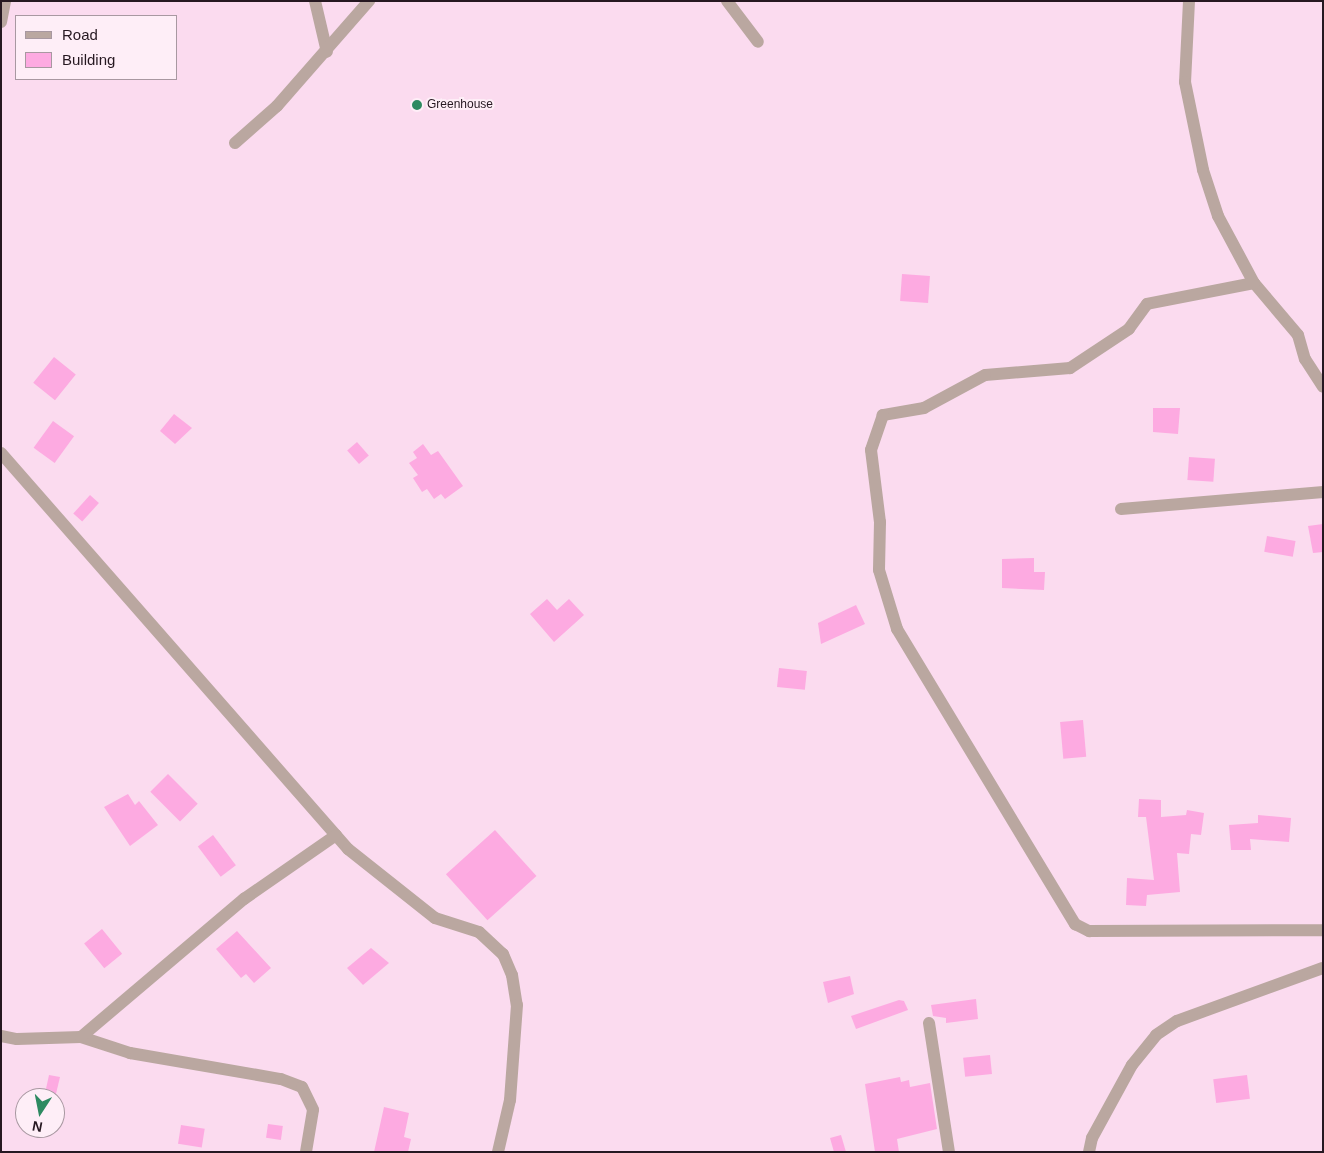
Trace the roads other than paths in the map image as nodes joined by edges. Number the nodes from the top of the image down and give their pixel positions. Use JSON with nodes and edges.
{"nodes":[{"id":1,"x":5,"y":1,"type":"edge"},
{"id":2,"x":315,"y":1,"type":"edge"},
{"id":3,"x":368,"y":1,"type":"edge"},
{"id":4,"x":727,"y":1,"type":"edge"},
{"id":5,"x":1189,"y":1,"type":"edge"},
{"id":6,"x":1,"y":22,"type":"edge"},
{"id":7,"x":758,"y":42,"type":"dead end"},
{"id":8,"x":326,"y":52,"type":"junction"},
{"id":9,"x":235,"y":143,"type":"dead end"},
{"id":10,"x":1254,"y":282,"type":"junction"},
{"id":11,"x":1323,"y":387,"type":"edge"},
{"id":12,"x":1,"y":453,"type":"edge"},
{"id":13,"x":1323,"y":492,"type":"edge"},
{"id":14,"x":1121,"y":509,"type":"dead end"},
{"id":15,"x":336,"y":835,"type":"junction"},
{"id":16,"x":1323,"y":930,"type":"edge"},
{"id":17,"x":1323,"y":968,"type":"edge"},
{"id":18,"x":929,"y":1023,"type":"dead end"},
{"id":19,"x":1,"y":1036,"type":"edge"},
{"id":20,"x":81,"y":1036,"type":"junction"},
{"id":21,"x":306,"y":1152,"type":"edge"},
{"id":22,"x":498,"y":1152,"type":"edge"},
{"id":23,"x":950,"y":1152,"type":"edge"},
{"id":24,"x":1089,"y":1152,"type":"edge"}],
"edges":[{"from":1,"to":6,"type":"street"},
{"from":2,"to":8,"type":"street"},
{"from":3,"to":8,"type":"street"},
{"from":4,"to":7,"type":"street"},
{"from":5,"to":10,"type":"street"},
{"from":8,"to":9,"type":"street"},
{"from":10,"to":11,"type":"street"},
{"from":10,"to":16,"type":"street"},
{"from":12,"to":15,"type":"street"},
{"from":13,"to":14,"type":"street"},
{"from":15,"to":20,"type":"street"},
{"from":15,"to":22,"type":"street"},
{"from":17,"to":24,"type":"street"},
{"from":18,"to":23,"type":"street"},
{"from":19,"to":20,"type":"street"},
{"from":20,"to":21,"type":"street"}]}
